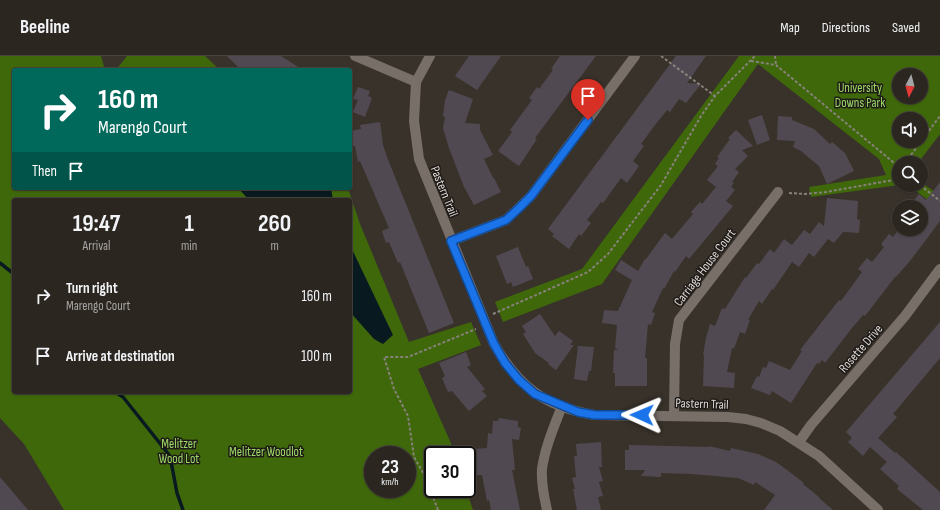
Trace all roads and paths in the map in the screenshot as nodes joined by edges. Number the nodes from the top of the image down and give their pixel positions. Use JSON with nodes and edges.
{"nodes":[{"id":1,"x":354,"y":56,"type":"edge"},
{"id":2,"x":430,"y":56,"type":"edge"},
{"id":3,"x":635,"y":56,"type":"edge"},
{"id":4,"x":661,"y":56,"type":"edge"},
{"id":5,"x":755,"y":56,"type":"edge"},
{"id":6,"x":775,"y":56,"type":"edge"},
{"id":7,"x":751,"y":61,"type":"junction"},
{"id":8,"x":776,"y":65,"type":"junction"},
{"id":9,"x":416,"y":82,"type":"junction"},
{"id":10,"x":715,"y":96,"type":"junction"},
{"id":11,"x":940,"y":116,"type":"edge"},
{"id":12,"x":910,"y":156,"type":"edge"},
{"id":13,"x":892,"y":161,"type":"edge"},
{"id":14,"x":892,"y":180,"type":"edge"},
{"id":15,"x":928,"y":191,"type":"edge"},
{"id":16,"x":778,"y":192,"type":"joint"},
{"id":17,"x":940,"y":201,"type":"edge"},
{"id":18,"x":451,"y":241,"type":"junction"},
{"id":19,"x":940,"y":269,"type":"edge"},
{"id":20,"x":493,"y":314,"type":"dead end"},
{"id":21,"x":477,"y":328,"type":"dead end"},
{"id":22,"x":562,"y":406,"type":"junction"},
{"id":23,"x":674,"y":415,"type":"junction"},
{"id":24,"x":799,"y":442,"type":"junction"},
{"id":25,"x":438,"y":510,"type":"edge"},
{"id":26,"x":548,"y":510,"type":"edge"},
{"id":27,"x":878,"y":510,"type":"edge"}],
"edges":[{"from":1,"to":9,"type":"street"},
{"from":2,"to":9,"type":"street","name":"Pastern Trail"},
{"from":3,"to":18,"type":"street"},
{"from":4,"to":10,"type":"path"},
{"from":5,"to":7,"type":"path"},
{"from":6,"to":8,"type":"path"},
{"from":7,"to":8,"type":"path"},
{"from":7,"to":10,"type":"path"},
{"from":8,"to":13,"type":"path"},
{"from":9,"to":18,"type":"street","name":"Pastern Trail"},
{"from":10,"to":20,"type":"path"},
{"from":11,"to":12,"type":"path"},
{"from":14,"to":16,"type":"path"},
{"from":15,"to":17,"type":"path"},
{"from":16,"to":23,"type":"street","name":"Carriage House Court"},
{"from":18,"to":22,"type":"street","name":"Pastern Trail"},
{"from":19,"to":24,"type":"street","name":"Rosette Drive"},
{"from":21,"to":25,"type":"path"},
{"from":22,"to":23,"type":"street","name":"Pastern Trail"},
{"from":22,"to":26,"type":"street"},
{"from":23,"to":24,"type":"street","name":"Pastern Trail"},
{"from":24,"to":27,"type":"street","name":"Pastern Trail"}]}
